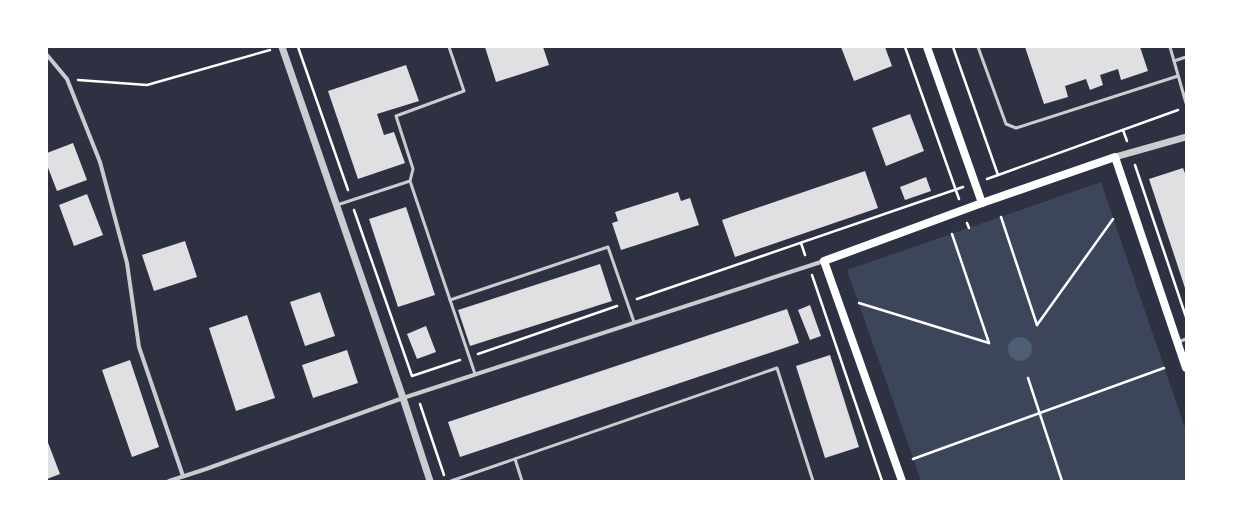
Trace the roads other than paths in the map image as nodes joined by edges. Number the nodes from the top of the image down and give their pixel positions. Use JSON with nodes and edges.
{"nodes":[{"id":1,"x":280,"y":47,"type":"edge"},
{"id":2,"x":449,"y":47,"type":"edge"},
{"id":3,"x":928,"y":47,"type":"edge"},
{"id":4,"x":978,"y":47,"type":"edge"},
{"id":5,"x":1170,"y":47,"type":"edge"},
{"id":6,"x":47,"y":55,"type":"edge"},
{"id":7,"x":1186,"y":57,"type":"edge"},
{"id":8,"x":1174,"y":61,"type":"junction"},
{"id":9,"x":1178,"y":76,"type":"junction"},
{"id":10,"x":1186,"y":103,"type":"edge"},
{"id":11,"x":1186,"y":136,"type":"edge"},
{"id":12,"x":1115,"y":157,"type":"junction"},
{"id":13,"x":410,"y":181,"type":"junction"},
{"id":14,"x":982,"y":203,"type":"junction"},
{"id":15,"x":336,"y":205,"type":"junction"},
{"id":16,"x":824,"y":261,"type":"junction"},
{"id":17,"x":450,"y":300,"type":"junction"},
{"id":18,"x":634,"y":322,"type":"junction"},
{"id":19,"x":1186,"y":339,"type":"edge"},
{"id":20,"x":1178,"y":342,"type":"junction"},
{"id":21,"x":1186,"y":368,"type":"edge"},
{"id":22,"x":474,"y":374,"type":"junction"},
{"id":23,"x":403,"y":398,"type":"junction"},
{"id":24,"x":515,"y":459,"type":"junction"},
{"id":25,"x":183,"y":476,"type":"junction"},
{"id":26,"x":169,"y":481,"type":"edge"},
{"id":27,"x":430,"y":481,"type":"edge"},
{"id":28,"x":451,"y":481,"type":"edge"},
{"id":29,"x":522,"y":481,"type":"edge"},
{"id":30,"x":813,"y":481,"type":"edge"},
{"id":31,"x":902,"y":481,"type":"edge"}],
"edges":[{"from":1,"to":15,"type":"street"},
{"from":2,"to":13,"type":"lane"},
{"from":3,"to":14,"type":"main road"},
{"from":4,"to":9,"type":"lane"},
{"from":5,"to":8,"type":"lane"},
{"from":6,"to":25,"type":"street"},
{"from":7,"to":8,"type":"lane"},
{"from":8,"to":9,"type":"lane"},
{"from":9,"to":10,"type":"lane"},
{"from":11,"to":12,"type":"street"},
{"from":12,"to":14,"type":"main road"},
{"from":12,"to":20,"type":"main road"},
{"from":13,"to":15,"type":"lane"},
{"from":13,"to":17,"type":"lane"},
{"from":14,"to":16,"type":"main road"},
{"from":15,"to":23,"type":"street"},
{"from":16,"to":18,"type":"street"},
{"from":16,"to":31,"type":"main road"},
{"from":17,"to":18,"type":"lane"},
{"from":17,"to":22,"type":"lane"},
{"from":18,"to":22,"type":"street"},
{"from":19,"to":20,"type":"lane"},
{"from":20,"to":21,"type":"main road"},
{"from":22,"to":23,"type":"street"},
{"from":23,"to":25,"type":"street"},
{"from":23,"to":27,"type":"street"},
{"from":24,"to":28,"type":"lane"},
{"from":24,"to":29,"type":"lane"},
{"from":24,"to":30,"type":"lane"},
{"from":25,"to":26,"type":"street"}]}
